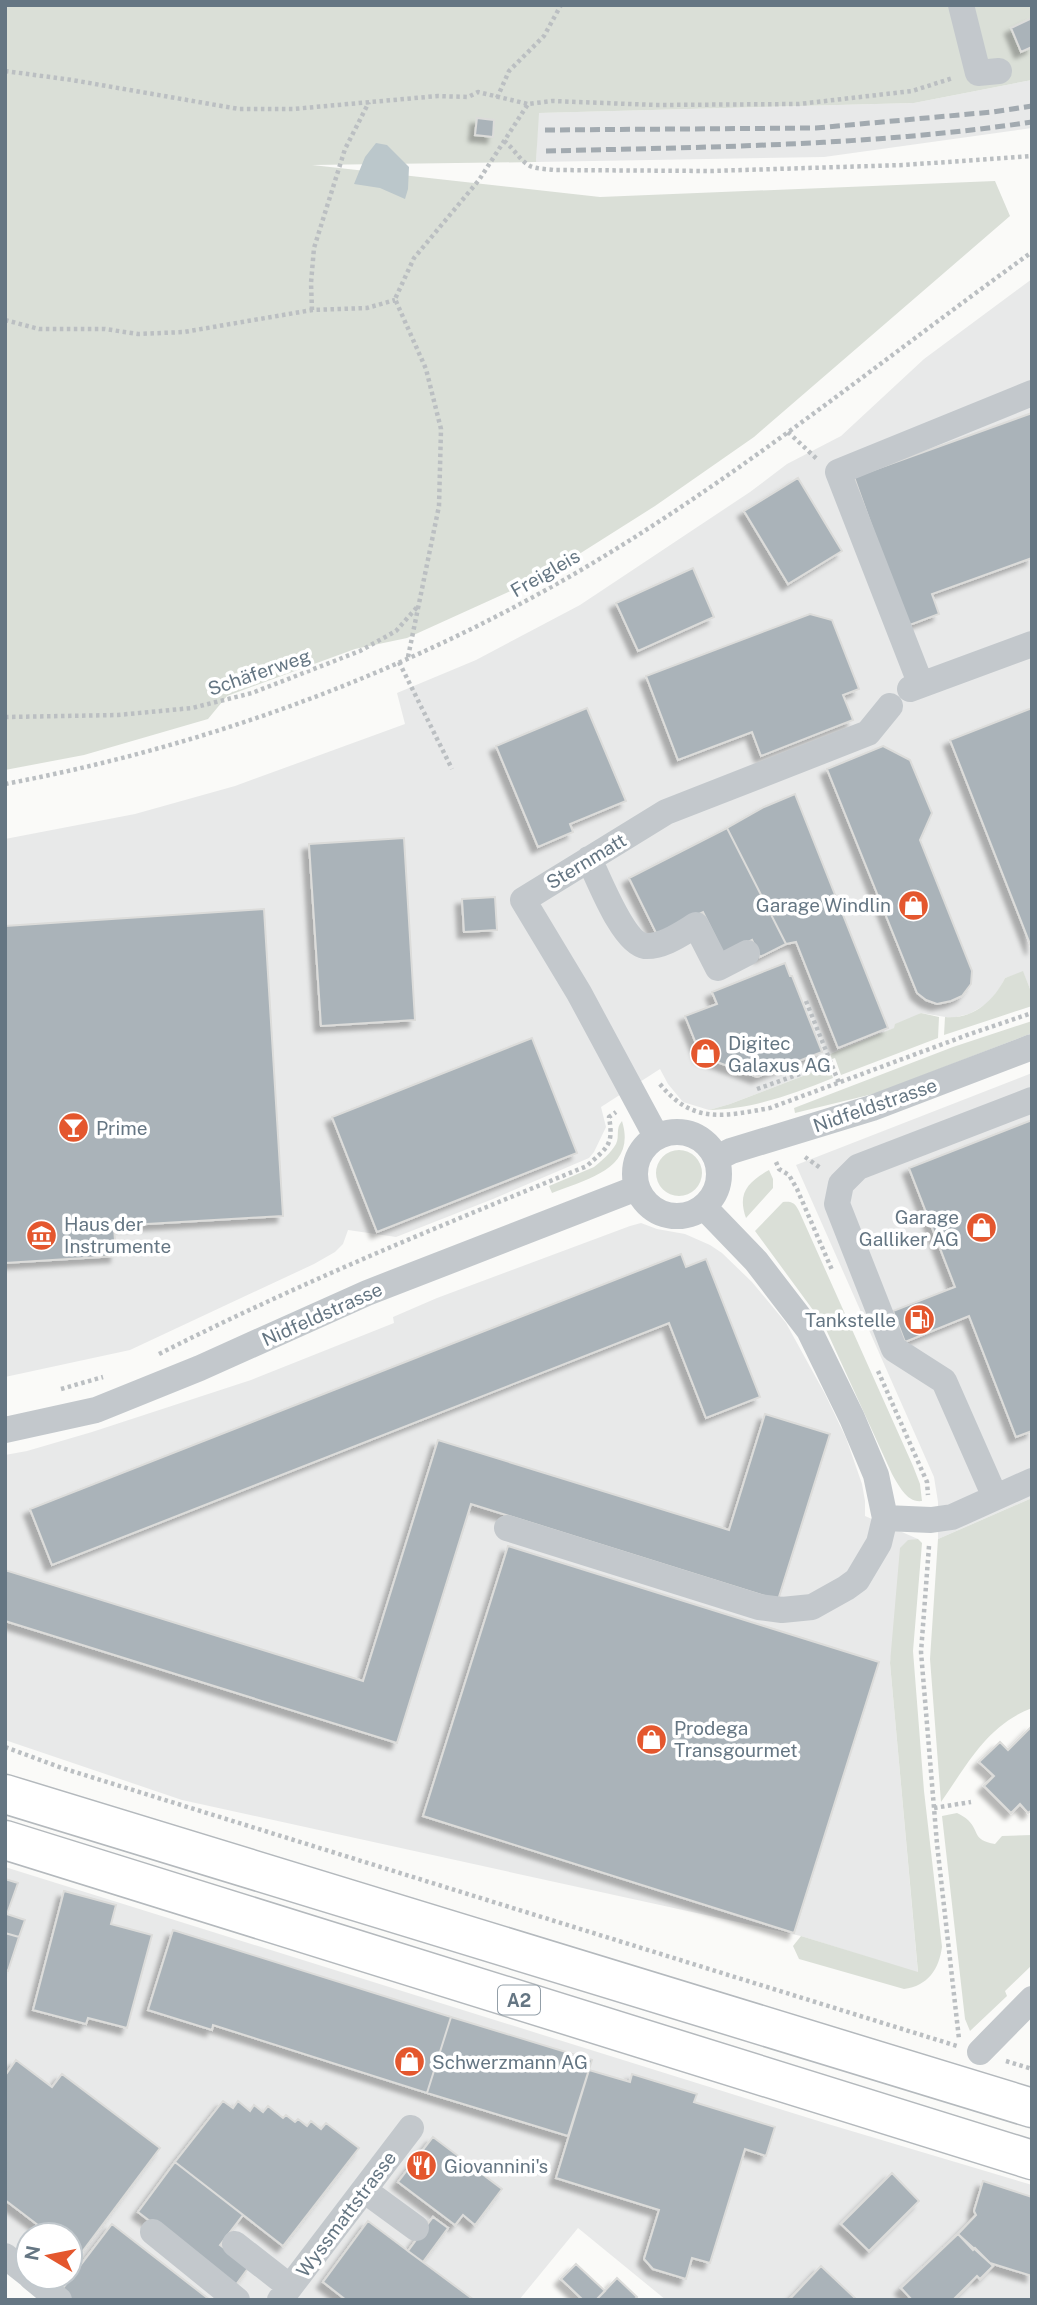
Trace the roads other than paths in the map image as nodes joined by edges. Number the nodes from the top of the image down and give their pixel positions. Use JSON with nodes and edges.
{"nodes":[{"id":1,"x":961,"y":5,"type":"edge"},
{"id":2,"x":988,"y":72,"type":"road end"},
{"id":3,"x":1032,"y":393,"type":"edge"},
{"id":4,"x":1032,"y":644,"type":"edge"},
{"id":5,"x":890,"y":706,"type":"dead end"},
{"id":6,"x":589,"y":859,"type":"junction"},
{"id":7,"x":747,"y":953,"type":"dead end"},
{"id":8,"x":1032,"y":1047,"type":"edge"},
{"id":9,"x":1032,"y":1100,"type":"edge"},
{"id":10,"x":656,"y":1136,"type":"junction"},
{"id":11,"x":717,"y":1157,"type":"junction"},
{"id":12,"x":637,"y":1188,"type":"junction"},
{"id":13,"x":704,"y":1206,"type":"junction"},
{"id":14,"x":5,"y":1430,"type":"edge"},
{"id":15,"x":1032,"y":1480,"type":"edge"},
{"id":16,"x":995,"y":1497,"type":"junction"},
{"id":17,"x":885,"y":1518,"type":"junction"},
{"id":18,"x":507,"y":1528,"type":"dead end"},
{"id":19,"x":5,"y":1794,"type":"edge"},
{"id":20,"x":5,"y":1840,"type":"edge"},
{"id":21,"x":1032,"y":1999,"type":"edge"},
{"id":22,"x":980,"y":2052,"type":"road end"},
{"id":23,"x":1032,"y":2108,"type":"edge"},
{"id":24,"x":411,"y":2128,"type":"dead end"},
{"id":25,"x":1032,"y":2160,"type":"edge"},
{"id":26,"x":364,"y":2190,"type":"junction"},
{"id":27,"x":416,"y":2228,"type":"dead end"},
{"id":28,"x":153,"y":2232,"type":"dead end"},
{"id":29,"x":235,"y":2244,"type":"dead end"},
{"id":30,"x":290,"y":2294,"type":"edge"},
{"id":31,"x":237,"y":2300,"type":"edge"}],
"edges":[{"from":1,"to":2,"type":"street"},
{"from":3,"to":4,"type":"street"},
{"from":5,"to":6,"type":"street","name":"Sternmatt"},
{"from":6,"to":7,"type":"street"},
{"from":6,"to":10,"type":"street","name":"Sternmatt"},
{"from":8,"to":11,"type":"street","name":"Nidfeldstrasse"},
{"from":9,"to":16,"type":"street"},
{"from":10,"to":11,"type":"street"},
{"from":10,"to":12,"type":"street"},
{"from":11,"to":13,"type":"street"},
{"from":12,"to":13,"type":"street"},
{"from":12,"to":14,"type":"street","name":"Nidfeldstrasse"},
{"from":13,"to":17,"type":"street"},
{"from":15,"to":16,"type":"street"},
{"from":16,"to":17,"type":"street"},
{"from":17,"to":18,"type":"street"},
{"from":19,"to":23,"type":"highway","number":"A2"},
{"from":20,"to":25,"type":"highway","number":"A2"},
{"from":21,"to":22,"type":"street"},
{"from":24,"to":26,"type":"street","name":"Wyssmattstrasse"},
{"from":26,"to":27,"type":"street"},
{"from":26,"to":30,"type":"street","name":"Wyssmattstrasse"},
{"from":28,"to":31,"type":"street"},
{"from":29,"to":30,"type":"street"}]}
